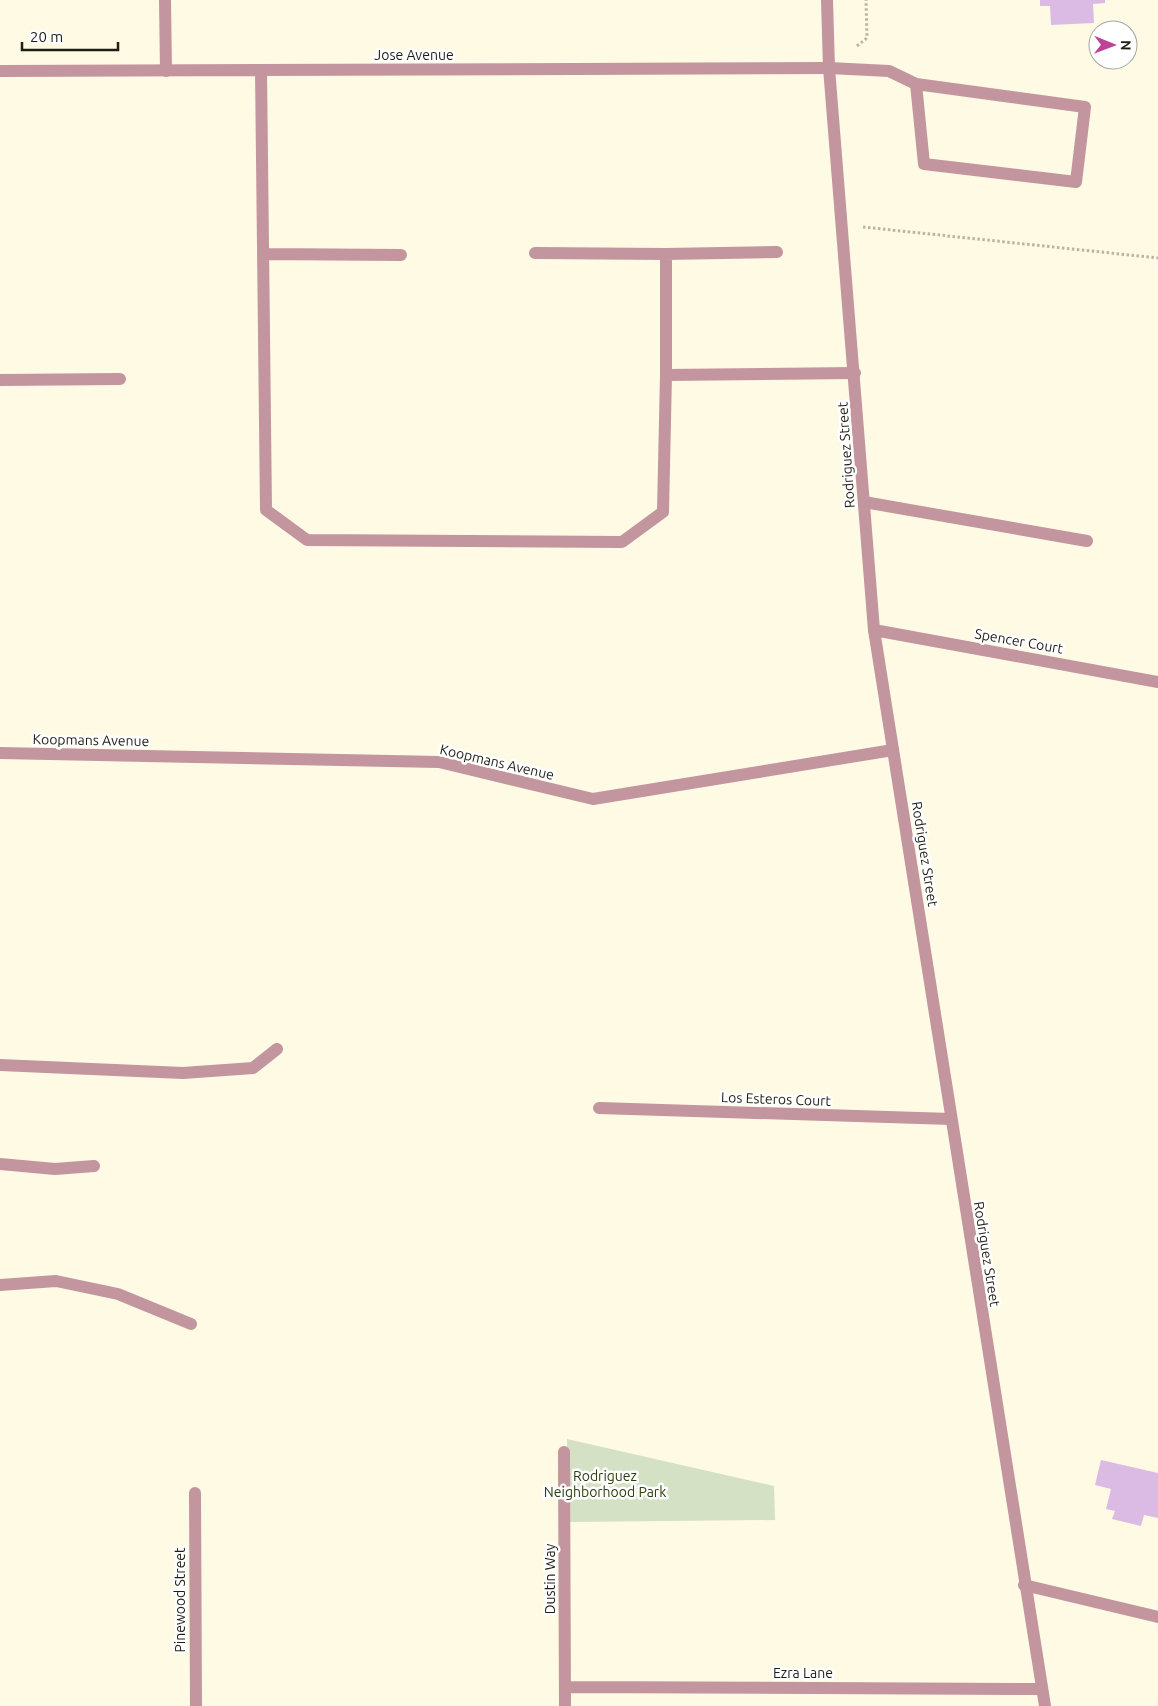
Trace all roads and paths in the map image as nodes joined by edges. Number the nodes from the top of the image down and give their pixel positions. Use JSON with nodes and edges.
{"nodes":[{"id":1,"x":165,"y":0,"type":"edge"},
{"id":2,"x":827,"y":0,"type":"edge"},
{"id":3,"x":866,"y":0,"type":"edge"},
{"id":4,"x":829,"y":68,"type":"junction"},
{"id":5,"x":261,"y":70,"type":"junction"},
{"id":6,"x":0,"y":71,"type":"edge"},
{"id":7,"x":166,"y":71,"type":"junction"},
{"id":8,"x":916,"y":84,"type":"junction"},
{"id":9,"x":843,"y":224,"type":"junction"},
{"id":10,"x":777,"y":252,"type":"dead end"},
{"id":11,"x":535,"y":253,"type":"dead end"},
{"id":12,"x":263,"y":254,"type":"junction"},
{"id":13,"x":666,"y":254,"type":"junction"},
{"id":14,"x":400,"y":255,"type":"dead end"},
{"id":15,"x":1158,"y":258,"type":"edge"},
{"id":16,"x":854,"y":373,"type":"junction"},
{"id":17,"x":666,"y":376,"type":"junction"},
{"id":18,"x":120,"y":379,"type":"dead end"},
{"id":19,"x":0,"y":380,"type":"edge"},
{"id":20,"x":864,"y":502,"type":"junction"},
{"id":21,"x":1087,"y":541,"type":"dead end"},
{"id":22,"x":874,"y":630,"type":"junction"},
{"id":23,"x":1158,"y":682,"type":"edge"},
{"id":24,"x":893,"y":750,"type":"junction"},
{"id":25,"x":0,"y":753,"type":"edge"},
{"id":26,"x":277,"y":1049,"type":"dead end"},
{"id":27,"x":0,"y":1065,"type":"edge"},
{"id":28,"x":599,"y":1108,"type":"dead end"},
{"id":29,"x":951,"y":1119,"type":"junction"},
{"id":30,"x":0,"y":1164,"type":"edge"},
{"id":31,"x":94,"y":1166,"type":"dead end"},
{"id":32,"x":0,"y":1285,"type":"edge"},
{"id":33,"x":191,"y":1324,"type":"dead end"},
{"id":34,"x":564,"y":1452,"type":"dead end"},
{"id":35,"x":195,"y":1493,"type":"dead end"},
{"id":36,"x":1024,"y":1585,"type":"junction"},
{"id":37,"x":1158,"y":1617,"type":"edge"},
{"id":38,"x":565,"y":1687,"type":"junction"},
{"id":39,"x":1042,"y":1689,"type":"junction"},
{"id":40,"x":196,"y":1706,"type":"edge"},
{"id":41,"x":565,"y":1706,"type":"edge"},
{"id":42,"x":1045,"y":1706,"type":"edge"}],
"edges":[{"from":1,"to":7,"type":"street"},
{"from":2,"to":4,"type":"street","name":"Rodriguez Street"},
{"from":3,"to":4,"type":"path"},
{"from":4,"to":5,"type":"street","name":"Jose Avenue"},
{"from":4,"to":8,"type":"street","name":"Jose Avenue"},
{"from":4,"to":9,"type":"street","name":"Rodriguez Street"},
{"from":5,"to":7,"type":"street","name":"Jose Avenue"},
{"from":5,"to":12,"type":"street"},
{"from":6,"to":7,"type":"street","name":"Jose Avenue"},
{"from":8,"to":8,"type":"street","name":"Jose Avenue"},
{"from":9,"to":15,"type":"path"},
{"from":9,"to":16,"type":"street","name":"Rodriguez Street"},
{"from":10,"to":13,"type":"street"},
{"from":11,"to":13,"type":"street"},
{"from":12,"to":14,"type":"street"},
{"from":12,"to":17,"type":"street"},
{"from":13,"to":17,"type":"street"},
{"from":16,"to":17,"type":"street"},
{"from":16,"to":20,"type":"street","name":"Rodriguez Street"},
{"from":18,"to":19,"type":"street"},
{"from":20,"to":21,"type":"street"},
{"from":20,"to":22,"type":"street","name":"Rodriguez Street"},
{"from":22,"to":23,"type":"street","name":"Spencer Court"},
{"from":22,"to":24,"type":"street","name":"Rodriguez Street"},
{"from":24,"to":25,"type":"street","name":"Koopmans Avenue"},
{"from":24,"to":29,"type":"street","name":"Rodriguez Street"},
{"from":26,"to":27,"type":"street"},
{"from":28,"to":29,"type":"street","name":"Los Esteros Court"},
{"from":29,"to":36,"type":"street","name":"Rodriguez Street"},
{"from":30,"to":31,"type":"street"},
{"from":32,"to":33,"type":"street"},
{"from":34,"to":38,"type":"street","name":"Dustin Way"},
{"from":35,"to":40,"type":"street","name":"Pinewood Street"},
{"from":36,"to":37,"type":"street"},
{"from":36,"to":39,"type":"street","name":"Rodriguez Street"},
{"from":38,"to":39,"type":"street","name":"Ezra Lane"},
{"from":38,"to":41,"type":"street","name":"Dustin Way"},
{"from":39,"to":42,"type":"street","name":"Rodriguez Street"}]}
